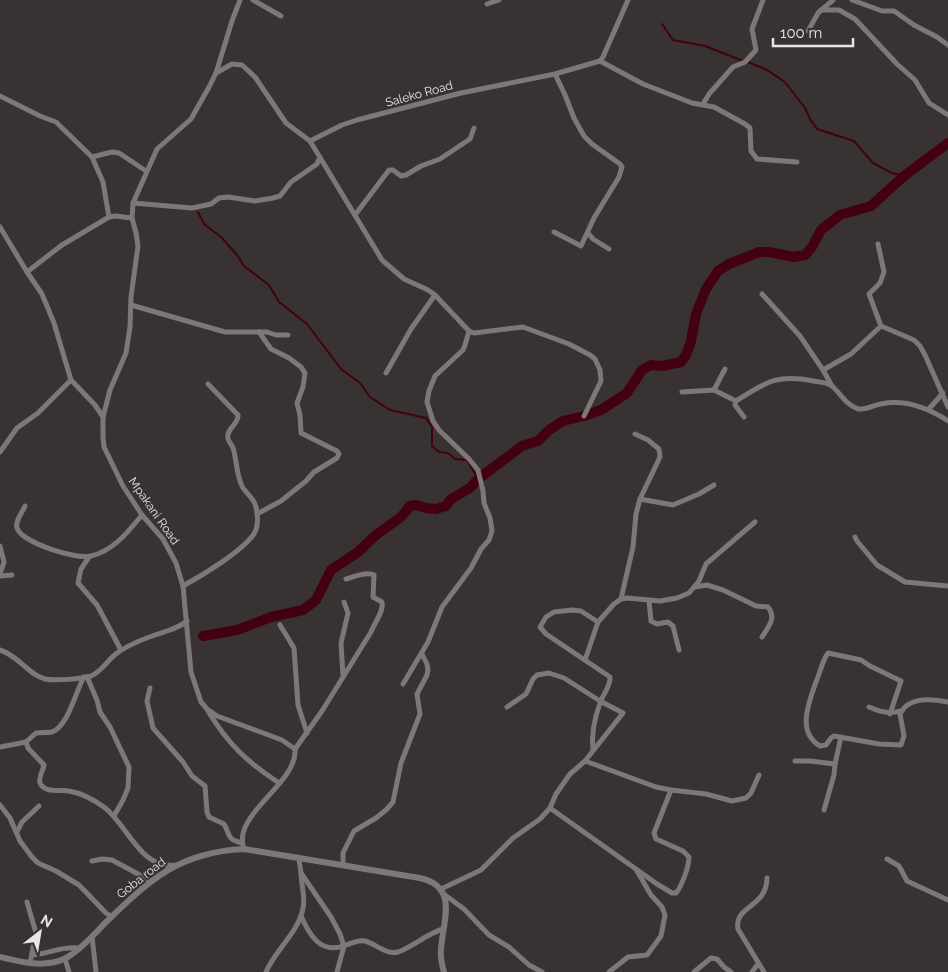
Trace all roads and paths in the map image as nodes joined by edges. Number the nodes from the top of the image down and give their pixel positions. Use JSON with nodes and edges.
{"nodes":[{"id":1,"x":240,"y":0,"type":"edge"},
{"id":2,"x":253,"y":0,"type":"edge"},
{"id":3,"x":499,"y":0,"type":"edge"},
{"id":4,"x":628,"y":0,"type":"edge"},
{"id":5,"x":763,"y":0,"type":"edge"},
{"id":6,"x":832,"y":0,"type":"edge"},
{"id":7,"x":852,"y":0,"type":"edge"},
{"id":8,"x":488,"y":4,"type":"dead end"},
{"id":9,"x":821,"y":10,"type":"junction"},
{"id":10,"x":281,"y":16,"type":"dead end"},
{"id":11,"x":808,"y":31,"type":"dead end"},
{"id":12,"x":948,"y":45,"type":"edge"},
{"id":13,"x":600,"y":61,"type":"junction"},
{"id":14,"x":216,"y":73,"type":"junction"},
{"id":15,"x":555,"y":74,"type":"junction"},
{"id":16,"x":0,"y":96,"type":"edge"},
{"id":17,"x":703,"y":104,"type":"junction"},
{"id":18,"x":948,"y":115,"type":"edge"},
{"id":19,"x":474,"y":128,"type":"dead end"},
{"id":20,"x":310,"y":141,"type":"junction"},
{"id":21,"x":92,"y":157,"type":"junction"},
{"id":22,"x":320,"y":157,"type":"junction"},
{"id":23,"x":797,"y":162,"type":"dead end"},
{"id":24,"x":146,"y":171,"type":"junction"},
{"id":25,"x":133,"y":203,"type":"junction"},
{"id":26,"x":355,"y":215,"type":"junction"},
{"id":27,"x":109,"y":217,"type":"junction"},
{"id":28,"x":132,"y":218,"type":"junction"},
{"id":29,"x":0,"y":228,"type":"edge"},
{"id":30,"x":554,"y":232,"type":"dead end"},
{"id":31,"x":588,"y":233,"type":"junction"},
{"id":32,"x":878,"y":244,"type":"dead end"},
{"id":33,"x":609,"y":249,"type":"dead end"},
{"id":34,"x":26,"y":272,"type":"junction"},
{"id":35,"x":762,"y":294,"type":"dead end"},
{"id":36,"x":435,"y":295,"type":"junction"},
{"id":37,"x":131,"y":305,"type":"junction"},
{"id":38,"x":881,"y":326,"type":"junction"},
{"id":39,"x":469,"y":331,"type":"junction"},
{"id":40,"x":259,"y":332,"type":"junction"},
{"id":41,"x":288,"y":335,"type":"dead end"},
{"id":42,"x":725,"y":369,"type":"dead end"},
{"id":43,"x":823,"y":370,"type":"junction"},
{"id":44,"x":386,"y":373,"type":"dead end"},
{"id":45,"x":71,"y":380,"type":"junction"},
{"id":46,"x":208,"y":384,"type":"dead end"},
{"id":47,"x":832,"y":386,"type":"junction"},
{"id":48,"x":714,"y":390,"type":"junction"},
{"id":49,"x":682,"y":392,"type":"dead end"},
{"id":50,"x":943,"y":393,"type":"junction"},
{"id":51,"x":736,"y":401,"type":"junction"},
{"id":52,"x":948,"y":407,"type":"edge"},
{"id":53,"x":928,"y":410,"type":"junction"},
{"id":54,"x":584,"y":416,"type":"dead end"},
{"id":55,"x":103,"y":417,"type":"junction"},
{"id":56,"x":744,"y":417,"type":"dead end"},
{"id":57,"x":948,"y":421,"type":"edge"},
{"id":58,"x":635,"y":434,"type":"dead end"},
{"id":59,"x":0,"y":452,"type":"edge"},
{"id":60,"x":714,"y":485,"type":"dead end"},
{"id":61,"x":640,"y":500,"type":"junction"},
{"id":62,"x":25,"y":506,"type":"dead end"},
{"id":63,"x":257,"y":514,"type":"junction"},
{"id":64,"x":142,"y":515,"type":"junction"},
{"id":65,"x":755,"y":522,"type":"dead end"},
{"id":66,"x":855,"y":536,"type":"dead end"},
{"id":67,"x":0,"y":546,"type":"edge"},
{"id":68,"x":89,"y":557,"type":"junction"},
{"id":69,"x":0,"y":575,"type":"edge"},
{"id":70,"x":12,"y":575,"type":"dead end"},
{"id":71,"x":346,"y":579,"type":"dead end"},
{"id":72,"x":183,"y":586,"type":"junction"},
{"id":73,"x":948,"y":586,"type":"edge"},
{"id":74,"x":694,"y":588,"type":"junction"},
{"id":75,"x":620,"y":599,"type":"junction"},
{"id":76,"x":650,"y":600,"type":"junction"},
{"id":77,"x":344,"y":602,"type":"dead end"},
{"id":78,"x":187,"y":621,"type":"junction"},
{"id":79,"x":598,"y":622,"type":"junction"},
{"id":80,"x":280,"y":624,"type":"dead end"},
{"id":81,"x":762,"y":637,"type":"dead end"},
{"id":82,"x":0,"y":650,"type":"edge"},
{"id":83,"x":121,"y":650,"type":"junction"},
{"id":84,"x":679,"y":650,"type":"dead end"},
{"id":85,"x":422,"y":654,"type":"junction"},
{"id":86,"x":585,"y":660,"type":"junction"},
{"id":87,"x":86,"y":677,"type":"junction"},
{"id":88,"x":343,"y":677,"type":"junction"},
{"id":89,"x":403,"y":684,"type":"dead end"},
{"id":90,"x":150,"y":688,"type":"dead end"},
{"id":91,"x":600,"y":701,"type":"junction"},
{"id":92,"x":948,"y":702,"type":"edge"},
{"id":93,"x":507,"y":707,"type":"dead end"},
{"id":94,"x":869,"y":707,"type":"dead end"},
{"id":95,"x":207,"y":709,"type":"junction"},
{"id":96,"x":901,"y":712,"type":"junction"},
{"id":97,"x":890,"y":714,"type":"junction"},
{"id":98,"x":307,"y":733,"type":"junction"},
{"id":99,"x":842,"y":737,"type":"junction"},
{"id":100,"x":26,"y":742,"type":"junction"},
{"id":101,"x":0,"y":747,"type":"edge"},
{"id":102,"x":295,"y":748,"type":"junction"},
{"id":103,"x":593,"y":750,"type":"junction"},
{"id":104,"x":586,"y":761,"type":"junction"},
{"id":105,"x":795,"y":762,"type":"dead end"},
{"id":106,"x":835,"y":764,"type":"junction"},
{"id":107,"x":758,"y":775,"type":"dead end"},
{"id":108,"x":279,"y":783,"type":"junction"},
{"id":109,"x":671,"y":790,"type":"junction"},
{"id":110,"x":0,"y":805,"type":"edge"},
{"id":111,"x":39,"y":806,"type":"dead end"},
{"id":112,"x":550,"y":808,"type":"junction"},
{"id":113,"x":824,"y":810,"type":"dead end"},
{"id":114,"x":114,"y":816,"type":"junction"},
{"id":115,"x":16,"y":833,"type":"junction"},
{"id":116,"x":243,"y":846,"type":"junction"},
{"id":117,"x":298,"y":857,"type":"junction"},
{"id":118,"x":888,"y":859,"type":"dead end"},
{"id":119,"x":92,"y":861,"type":"dead end"},
{"id":120,"x":176,"y":865,"type":"junction"},
{"id":121,"x":343,"y":865,"type":"junction"},
{"id":122,"x":636,"y":870,"type":"junction"},
{"id":123,"x":301,"y":873,"type":"junction"},
{"id":124,"x":767,"y":878,"type":"dead end"},
{"id":125,"x":151,"y":881,"type":"junction"},
{"id":126,"x":443,"y":892,"type":"junction"},
{"id":127,"x":948,"y":900,"type":"edge"},
{"id":128,"x":28,"y":902,"type":"dead end"},
{"id":129,"x":301,"y":916,"type":"junction"},
{"id":130,"x":112,"y":917,"type":"junction"},
{"id":131,"x":443,"y":929,"type":"junction"},
{"id":132,"x":92,"y":936,"type":"junction"},
{"id":133,"x":344,"y":946,"type":"junction"},
{"id":134,"x":78,"y":948,"type":"junction"},
{"id":135,"x":32,"y":955,"type":"junction"},
{"id":136,"x":0,"y":957,"type":"edge"},
{"id":137,"x":65,"y":959,"type":"junction"},
{"id":138,"x":30,"y":963,"type":"junction"},
{"id":139,"x":758,"y":964,"type":"junction"},
{"id":140,"x":69,"y":972,"type":"edge"},
{"id":141,"x":96,"y":972,"type":"edge"},
{"id":142,"x":266,"y":972,"type":"edge"},
{"id":143,"x":337,"y":972,"type":"edge"},
{"id":144,"x":444,"y":972,"type":"edge"},
{"id":145,"x":542,"y":972,"type":"edge"},
{"id":146,"x":609,"y":972,"type":"edge"},
{"id":147,"x":694,"y":972,"type":"edge"},
{"id":148,"x":732,"y":972,"type":"edge"},
{"id":149,"x":752,"y":972,"type":"edge"},
{"id":150,"x":764,"y":972,"type":"edge"}],
"edges":[{"from":1,"to":14,"type":"street","name":"Mpakani Road"},
{"from":2,"to":10,"type":"street"},
{"from":3,"to":8,"type":"street"},
{"from":4,"to":13,"type":"street"},
{"from":5,"to":17,"type":"street"},
{"from":6,"to":9,"type":"street"},
{"from":7,"to":12,"type":"street"},
{"from":9,"to":11,"type":"street"},
{"from":9,"to":18,"type":"street"},
{"from":13,"to":15,"type":"street","name":"Saleko Road"},
{"from":13,"to":17,"type":"street"},
{"from":14,"to":20,"type":"street"},
{"from":14,"to":24,"type":"street","name":"Mpakani Road"},
{"from":15,"to":20,"type":"street","name":"Saleko Road"},
{"from":15,"to":31,"type":"street"},
{"from":16,"to":21,"type":"street"},
{"from":17,"to":23,"type":"street"},
{"from":19,"to":26,"type":"street"},
{"from":20,"to":22,"type":"street"},
{"from":21,"to":24,"type":"street"},
{"from":21,"to":27,"type":"street"},
{"from":22,"to":25,"type":"street"},
{"from":22,"to":26,"type":"street"},
{"from":24,"to":25,"type":"street","name":"Mpakani Road"},
{"from":25,"to":28,"type":"street","name":"Mpakani Road"},
{"from":26,"to":36,"type":"street"},
{"from":27,"to":28,"type":"street"},
{"from":27,"to":34,"type":"street"},
{"from":28,"to":37,"type":"street","name":"Mpakani Road"},
{"from":29,"to":34,"type":"street"},
{"from":30,"to":31,"type":"street"},
{"from":31,"to":33,"type":"street"},
{"from":32,"to":38,"type":"street"},
{"from":34,"to":45,"type":"street"},
{"from":35,"to":43,"type":"street"},
{"from":36,"to":39,"type":"street"},
{"from":36,"to":44,"type":"street"},
{"from":37,"to":40,"type":"street"},
{"from":37,"to":55,"type":"street","name":"Mpakani Road"},
{"from":38,"to":43,"type":"street"},
{"from":38,"to":50,"type":"street"},
{"from":39,"to":54,"type":"street"},
{"from":39,"to":85,"type":"street"},
{"from":40,"to":41,"type":"street"},
{"from":40,"to":63,"type":"street"},
{"from":42,"to":48,"type":"street"},
{"from":43,"to":47,"type":"street"},
{"from":45,"to":55,"type":"street"},
{"from":45,"to":59,"type":"street"},
{"from":46,"to":63,"type":"street"},
{"from":47,"to":51,"type":"street"},
{"from":47,"to":53,"type":"street"},
{"from":48,"to":49,"type":"street"},
{"from":48,"to":51,"type":"street"},
{"from":50,"to":52,"type":"street"},
{"from":50,"to":53,"type":"street"},
{"from":51,"to":56,"type":"street"},
{"from":53,"to":57,"type":"street"},
{"from":55,"to":64,"type":"street","name":"Mpakani Road"},
{"from":58,"to":61,"type":"street"},
{"from":60,"to":61,"type":"street"},
{"from":61,"to":75,"type":"street"},
{"from":62,"to":68,"type":"street"},
{"from":63,"to":72,"type":"street"},
{"from":64,"to":68,"type":"street"},
{"from":64,"to":72,"type":"street","name":"Mpakani Road"},
{"from":65,"to":74,"type":"street"},
{"from":66,"to":73,"type":"street"},
{"from":67,"to":69,"type":"street"},
{"from":68,"to":83,"type":"street"},
{"from":69,"to":70,"type":"street"},
{"from":71,"to":88,"type":"street"},
{"from":72,"to":78,"type":"street","name":"Mpakani Road"},
{"from":74,"to":76,"type":"street"},
{"from":74,"to":81,"type":"street"},
{"from":75,"to":76,"type":"street"},
{"from":75,"to":79,"type":"street"},
{"from":76,"to":84,"type":"street"},
{"from":77,"to":88,"type":"street"},
{"from":78,"to":83,"type":"street"},
{"from":78,"to":95,"type":"street","name":"Mpakani Road"},
{"from":79,"to":86,"type":"street"},
{"from":79,"to":86,"type":"street"},
{"from":80,"to":98,"type":"street"},
{"from":82,"to":87,"type":"street"},
{"from":83,"to":87,"type":"street"},
{"from":85,"to":89,"type":"street"},
{"from":85,"to":121,"type":"street"},
{"from":86,"to":91,"type":"street"},
{"from":87,"to":100,"type":"street"},
{"from":87,"to":114,"type":"street"},
{"from":88,"to":98,"type":"street"},
{"from":90,"to":116,"type":"street"},
{"from":91,"to":93,"type":"street"},
{"from":91,"to":103,"type":"street"},
{"from":91,"to":103,"type":"street"},
{"from":92,"to":96,"type":"street"},
{"from":94,"to":97,"type":"street"},
{"from":95,"to":102,"type":"street"},
{"from":95,"to":108,"type":"street","name":"Mpakani Road"},
{"from":96,"to":97,"type":"street"},
{"from":96,"to":99,"type":"street"},
{"from":97,"to":99,"type":"street"},
{"from":98,"to":102,"type":"street"},
{"from":99,"to":106,"type":"street"},
{"from":100,"to":101,"type":"street"},
{"from":100,"to":114,"type":"street"},
{"from":102,"to":108,"type":"street"},
{"from":103,"to":104,"type":"street"},
{"from":104,"to":109,"type":"street"},
{"from":104,"to":112,"type":"street"},
{"from":105,"to":106,"type":"street"},
{"from":106,"to":113,"type":"street"},
{"from":107,"to":109,"type":"street"},
{"from":108,"to":116,"type":"street"},
{"from":109,"to":122,"type":"street"},
{"from":110,"to":115,"type":"street"},
{"from":111,"to":115,"type":"street"},
{"from":112,"to":122,"type":"street"},
{"from":112,"to":126,"type":"street"},
{"from":114,"to":120,"type":"street"},
{"from":115,"to":130,"type":"street"},
{"from":116,"to":117,"type":"street","name":"Goba road"},
{"from":116,"to":120,"type":"street","name":"Goba road"},
{"from":117,"to":121,"type":"street","name":"Goba road"},
{"from":117,"to":123,"type":"street"},
{"from":118,"to":127,"type":"street"},
{"from":119,"to":125,"type":"street"},
{"from":120,"to":125,"type":"street","name":"Goba road"},
{"from":121,"to":126,"type":"street","name":"Goba road"},
{"from":122,"to":146,"type":"street"},
{"from":123,"to":129,"type":"street"},
{"from":123,"to":133,"type":"street"},
{"from":124,"to":139,"type":"street"},
{"from":125,"to":130,"type":"street","name":"Goba road"},
{"from":126,"to":131,"type":"street"},
{"from":126,"to":145,"type":"street"},
{"from":128,"to":135,"type":"street"},
{"from":129,"to":133,"type":"street"},
{"from":129,"to":142,"type":"street"},
{"from":130,"to":132,"type":"street","name":"Goba road"},
{"from":131,"to":133,"type":"street"},
{"from":131,"to":144,"type":"street"},
{"from":132,"to":134,"type":"street","name":"Goba road"},
{"from":132,"to":141,"type":"street"},
{"from":133,"to":143,"type":"street"},
{"from":134,"to":135,"type":"street"},
{"from":134,"to":137,"type":"street","name":"Goba road"},
{"from":135,"to":138,"type":"street"},
{"from":136,"to":138,"type":"street","name":"Goba road"},
{"from":137,"to":138,"type":"street","name":"Goba road"},
{"from":137,"to":140,"type":"street"},
{"from":139,"to":149,"type":"street"},
{"from":139,"to":150,"type":"street"},
{"from":147,"to":148,"type":"street"}]}
